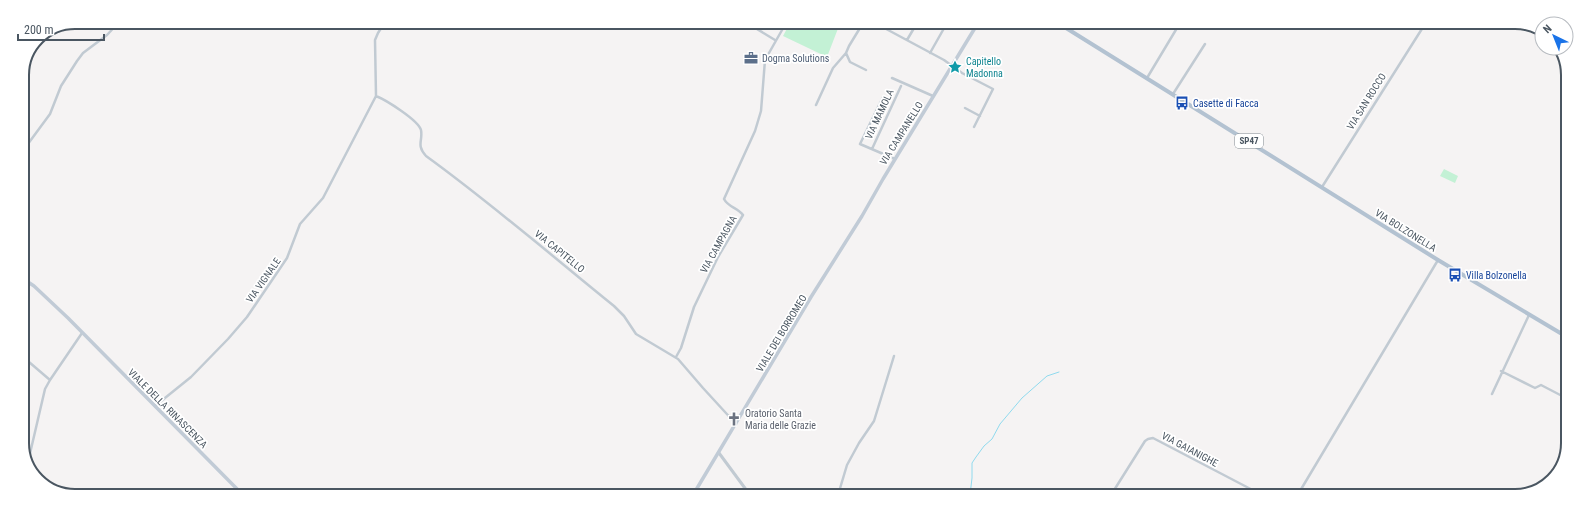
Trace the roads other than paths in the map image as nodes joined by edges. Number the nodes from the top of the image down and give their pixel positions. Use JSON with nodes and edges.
{"nodes":[{"id":1,"x":113,"y":29,"type":"edge"},
{"id":2,"x":380,"y":29,"type":"edge"},
{"id":3,"x":757,"y":29,"type":"edge"},
{"id":4,"x":782,"y":29,"type":"edge"},
{"id":5,"x":860,"y":29,"type":"edge"},
{"id":6,"x":886,"y":29,"type":"edge"},
{"id":7,"x":913,"y":29,"type":"edge"},
{"id":8,"x":944,"y":29,"type":"edge"},
{"id":9,"x":974,"y":29,"type":"edge"},
{"id":10,"x":1068,"y":29,"type":"edge"},
{"id":11,"x":1176,"y":29,"type":"edge"},
{"id":12,"x":1422,"y":29,"type":"edge"},
{"id":13,"x":776,"y":40,"type":"junction"},
{"id":14,"x":907,"y":40,"type":"junction"},
{"id":15,"x":1204,"y":44,"type":"dead end"},
{"id":16,"x":846,"y":53,"type":"junction"},
{"id":17,"x":930,"y":53,"type":"junction"},
{"id":18,"x":952,"y":66,"type":"junction"},
{"id":19,"x":866,"y":70,"type":"dead end"},
{"id":20,"x":892,"y":78,"type":"dead end"},
{"id":21,"x":1147,"y":78,"type":"junction"},
{"id":22,"x":901,"y":86,"type":"dead end"},
{"id":23,"x":1173,"y":94,"type":"junction"},
{"id":24,"x":376,"y":96,"type":"junction"},
{"id":25,"x":933,"y":96,"type":"junction"},
{"id":26,"x":883,"y":97,"type":"dead end"},
{"id":27,"x":816,"y":105,"type":"dead end"},
{"id":28,"x":965,"y":108,"type":"dead end"},
{"id":29,"x":980,"y":116,"type":"junction"},
{"id":30,"x":974,"y":127,"type":"dead end"},
{"id":31,"x":29,"y":142,"type":"edge"},
{"id":32,"x":872,"y":149,"type":"junction"},
{"id":33,"x":895,"y":160,"type":"junction"},
{"id":34,"x":883,"y":178,"type":"joint"},
{"id":35,"x":1322,"y":187,"type":"junction"},
{"id":36,"x":1438,"y":260,"type":"junction"},
{"id":37,"x":29,"y":283,"type":"edge"},
{"id":38,"x":1529,"y":315,"type":"junction"},
{"id":39,"x":82,"y":333,"type":"junction"},
{"id":40,"x":1561,"y":334,"type":"edge"},
{"id":41,"x":894,"y":356,"type":"dead end"},
{"id":42,"x":676,"y":357,"type":"junction"},
{"id":43,"x":29,"y":362,"type":"edge"},
{"id":44,"x":1501,"y":372,"type":"junction"},
{"id":45,"x":50,"y":380,"type":"junction"},
{"id":46,"x":1492,"y":394,"type":"dead end"},
{"id":47,"x":1561,"y":395,"type":"edge"},
{"id":48,"x":155,"y":406,"type":"junction"},
{"id":49,"x":736,"y":424,"type":"junction"},
{"id":50,"x":30,"y":453,"type":"edge"},
{"id":51,"x":719,"y":453,"type":"junction"},
{"id":52,"x":237,"y":489,"type":"edge"},
{"id":53,"x":697,"y":489,"type":"edge"},
{"id":54,"x":746,"y":489,"type":"edge"},
{"id":55,"x":840,"y":489,"type":"edge"},
{"id":56,"x":1115,"y":489,"type":"edge"},
{"id":57,"x":1251,"y":489,"type":"edge"},
{"id":58,"x":1300,"y":489,"type":"edge"}],
"edges":[{"from":1,"to":31,"type":"street"},
{"from":2,"to":24,"type":"street","name":"VIA VIGNALE"},
{"from":3,"to":13,"type":"street"},
{"from":4,"to":13,"type":"street"},
{"from":5,"to":16,"type":"street"},
{"from":6,"to":14,"type":"street"},
{"from":7,"to":14,"type":"street"},
{"from":8,"to":17,"type":"street"},
{"from":9,"to":18,"type":"main road","name":"VIA CAMPANELLO"},
{"from":10,"to":21,"type":"main road","name":"VIA BOLZONELLA","number":"SP47"},
{"from":11,"to":21,"type":"street"},
{"from":12,"to":35,"type":"street","name":"VIA SAN ROCCO"},
{"from":13,"to":42,"type":"street","name":"VIA CAMPAGNA"},
{"from":14,"to":17,"type":"street"},
{"from":15,"to":23,"type":"street"},
{"from":16,"to":19,"type":"street"},
{"from":16,"to":27,"type":"street"},
{"from":17,"to":18,"type":"street"},
{"from":18,"to":25,"type":"main road","name":"VIA CAMPANELLO"},
{"from":18,"to":29,"type":"street"},
{"from":20,"to":25,"type":"street","name":"VIA CAMPANELLO"},
{"from":21,"to":23,"type":"main road","name":"VIA BOLZONELLA","number":"SP47"},
{"from":22,"to":32,"type":"street","name":"VIA MAMOLA"},
{"from":23,"to":35,"type":"main road","name":"VIA BOLZONELLA","number":"SP47"},
{"from":24,"to":42,"type":"street","name":"VIA CAPITELLO"},
{"from":24,"to":48,"type":"street","name":"VIA VIGNALE"},
{"from":25,"to":33,"type":"main road","name":"VIA CAMPANELLO"},
{"from":26,"to":32,"type":"street","name":"VIA MAMOLA"},
{"from":28,"to":29,"type":"street"},
{"from":29,"to":30,"type":"street"},
{"from":32,"to":33,"type":"street","name":"VIA MAMOLA"},
{"from":33,"to":34,"type":"main road","name":"VIA CAMPANELLO"},
{"from":34,"to":49,"type":"main road","name":"VIALE DEI BORROMEO"},
{"from":35,"to":36,"type":"main road","name":"VIA BOLZONELLA","number":"SP47"},
{"from":36,"to":38,"type":"main road","number":"SP47"},
{"from":36,"to":58,"type":"street","name":"VIA BOLZONELLA"},
{"from":37,"to":39,"type":"main road","name":"VIALE DELLA RINASCENZA"},
{"from":38,"to":40,"type":"main road","number":"SP47"},
{"from":38,"to":44,"type":"street"},
{"from":39,"to":45,"type":"street"},
{"from":39,"to":48,"type":"main road","name":"VIALE DELLA RINASCENZA"},
{"from":41,"to":55,"type":"street"},
{"from":42,"to":49,"type":"street","name":"VIA CAPITELLO"},
{"from":43,"to":45,"type":"street"},
{"from":44,"to":46,"type":"street"},
{"from":44,"to":47,"type":"street"},
{"from":45,"to":50,"type":"street"},
{"from":48,"to":52,"type":"main road","name":"VIALE DELLA RINASCENZA"},
{"from":49,"to":51,"type":"main road","name":"VIALE DEI BORROMEO"},
{"from":51,"to":53,"type":"main road","name":"VIALE DEI BORROMEO"},
{"from":51,"to":54,"type":"street"},
{"from":56,"to":57,"type":"street","name":"VIA GAIANIGHE"}]}
